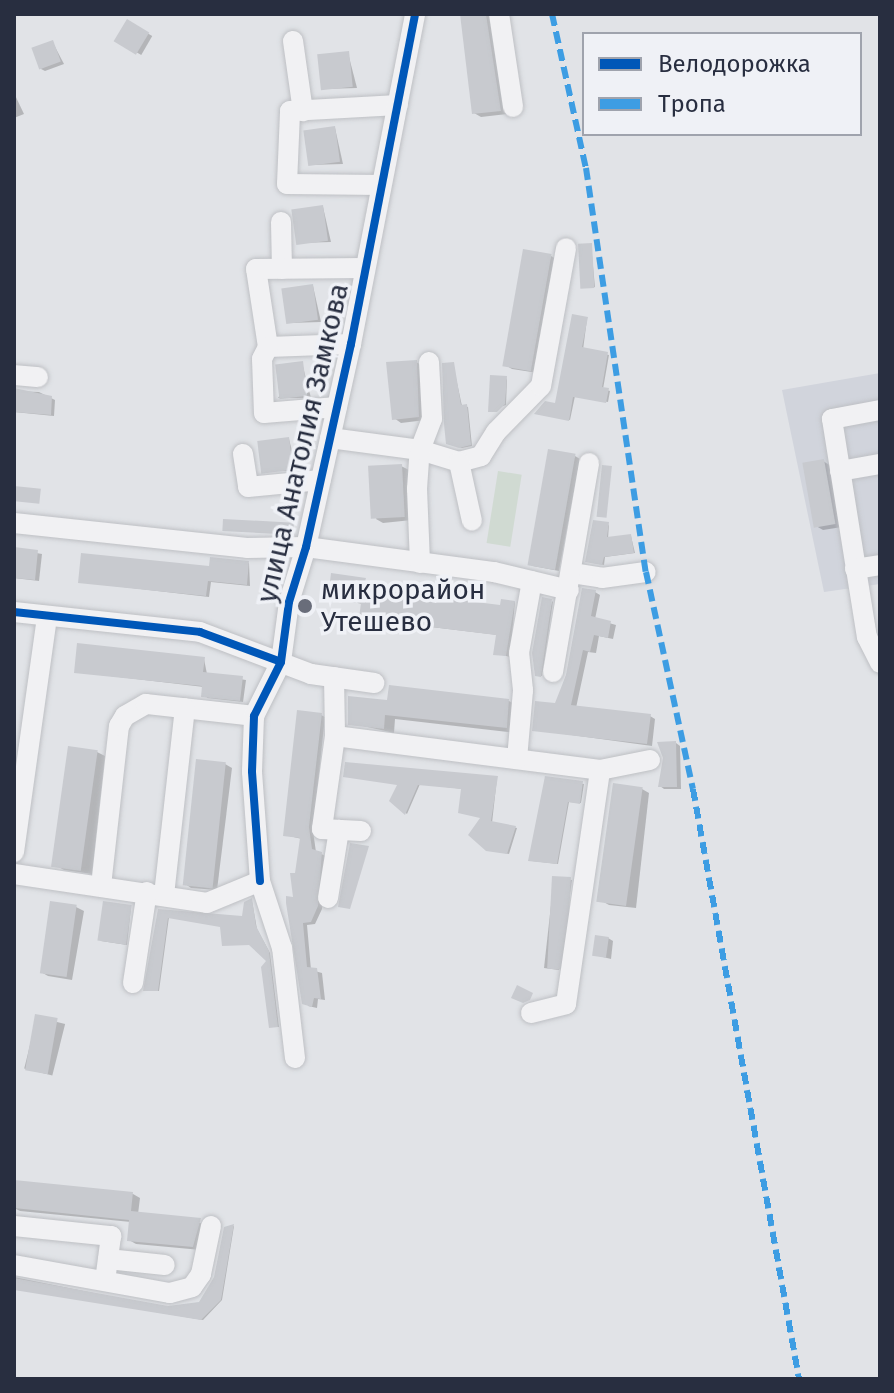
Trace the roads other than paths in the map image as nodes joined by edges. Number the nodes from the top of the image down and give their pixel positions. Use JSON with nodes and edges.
{"nodes":[{"id":1,"x":415,"y":14,"type":"edge"},
{"id":2,"x":499,"y":14,"type":"edge"},
{"id":3,"x":293,"y":41,"type":"dead end"},
{"id":4,"x":398,"y":105,"type":"junction"},
{"id":5,"x":513,"y":107,"type":"dead end"},
{"id":6,"x":303,"y":111,"type":"junction"},
{"id":7,"x":381,"y":185,"type":"junction"},
{"id":8,"x":281,"y":222,"type":"dead end"},
{"id":9,"x":566,"y":248,"type":"dead end"},
{"id":10,"x":365,"y":268,"type":"junction"},
{"id":11,"x":282,"y":269,"type":"junction"},
{"id":12,"x":351,"y":344,"type":"junction"},
{"id":13,"x":268,"y":347,"type":"junction"},
{"id":14,"x":429,"y":362,"type":"dead end"},
{"id":15,"x":14,"y":375,"type":"edge"},
{"id":16,"x":38,"y":377,"type":"dead end"},
{"id":17,"x":337,"y":407,"type":"junction"},
{"id":18,"x":880,"y":410,"type":"edge"},
{"id":19,"x":330,"y":438,"type":"junction"},
{"id":20,"x":420,"y":450,"type":"junction"},
{"id":21,"x":243,"y":454,"type":"dead end"},
{"id":22,"x":459,"y":462,"type":"junction"},
{"id":23,"x":589,"y":463,"type":"dead end"},
{"id":24,"x":880,"y":464,"type":"edge"},
{"id":25,"x":840,"y":471,"type":"junction"},
{"id":26,"x":321,"y":480,"type":"junction"},
{"id":27,"x":472,"y":521,"type":"dead end"},
{"id":28,"x":14,"y":523,"type":"edge"},
{"id":29,"x":306,"y":547,"type":"junction"},
{"id":30,"x":420,"y":563,"type":"junction"},
{"id":31,"x":880,"y":565,"type":"edge"},
{"id":32,"x":855,"y":569,"type":"junction"},
{"id":33,"x":646,"y":572,"type":"dead end"},
{"id":34,"x":532,"y":581,"type":"junction"},
{"id":35,"x":571,"y":582,"type":"junction"},
{"id":36,"x":14,"y":612,"type":"edge"},
{"id":37,"x":47,"y":617,"type":"junction"},
{"id":38,"x":281,"y":662,"type":"junction"},
{"id":39,"x":880,"y":663,"type":"edge"},
{"id":40,"x":553,"y":672,"type":"dead end"},
{"id":41,"x":334,"y":677,"type":"junction"},
{"id":42,"x":374,"y":683,"type":"dead end"},
{"id":43,"x":185,"y":708,"type":"junction"},
{"id":44,"x":254,"y":716,"type":"junction"},
{"id":45,"x":335,"y":736,"type":"junction"},
{"id":46,"x":517,"y":759,"type":"junction"},
{"id":47,"x":650,"y":760,"type":"dead end"},
{"id":48,"x":600,"y":770,"type":"junction"},
{"id":49,"x":339,"y":830,"type":"junction"},
{"id":50,"x":361,"y":831,"type":"dead end"},
{"id":51,"x":14,"y":852,"type":"edge"},
{"id":52,"x":14,"y":874,"type":"edge"},
{"id":53,"x":260,"y":881,"type":"junction"},
{"id":54,"x":101,"y":886,"type":"junction"},
{"id":55,"x":156,"y":894,"type":"junction"},
{"id":56,"x":328,"y":898,"type":"dead end"},
{"id":57,"x":133,"y":983,"type":"dead end"},
{"id":58,"x":531,"y":1013,"type":"dead end"},
{"id":59,"x":295,"y":1058,"type":"dead end"},
{"id":60,"x":14,"y":1226,"type":"edge"},
{"id":61,"x":211,"y":1226,"type":"dead end"},
{"id":62,"x":108,"y":1259,"type":"junction"},
{"id":63,"x":14,"y":1265,"type":"edge"},
{"id":64,"x":165,"y":1265,"type":"dead end"},
{"id":65,"x":105,"y":1281,"type":"junction"}],
"edges":[{"from":1,"to":4,"type":"street","name":"улица Анатолия Замкова"},
{"from":2,"to":5,"type":"street"},
{"from":3,"to":6,"type":"street"},
{"from":4,"to":6,"type":"street"},
{"from":4,"to":7,"type":"street","name":"улица Анатолия Замкова"},
{"from":6,"to":7,"type":"street"},
{"from":7,"to":10,"type":"street","name":"улица Анатолия Замкова"},
{"from":8,"to":11,"type":"street"},
{"from":9,"to":22,"type":"street"},
{"from":10,"to":11,"type":"street"},
{"from":10,"to":12,"type":"street","name":"улица Анатолия Замкова"},
{"from":11,"to":13,"type":"street"},
{"from":12,"to":13,"type":"street"},
{"from":12,"to":17,"type":"street","name":"улица Анатолия Замкова"},
{"from":13,"to":17,"type":"street"},
{"from":14,"to":20,"type":"street"},
{"from":15,"to":16,"type":"street"},
{"from":17,"to":19,"type":"street","name":"улица Анатолия Замкова"},
{"from":18,"to":25,"type":"street"},
{"from":19,"to":20,"type":"street"},
{"from":19,"to":26,"type":"street","name":"улица Анатолия Замкова"},
{"from":20,"to":22,"type":"street"},
{"from":20,"to":30,"type":"street"},
{"from":21,"to":26,"type":"street"},
{"from":22,"to":27,"type":"street"},
{"from":23,"to":35,"type":"street"},
{"from":24,"to":25,"type":"street"},
{"from":25,"to":32,"type":"street"},
{"from":26,"to":29,"type":"street","name":"улица Анатолия Замкова"},
{"from":28,"to":29,"type":"street"},
{"from":29,"to":30,"type":"street"},
{"from":29,"to":38,"type":"street","name":"улица Анатолия Замкова"},
{"from":30,"to":34,"type":"street"},
{"from":31,"to":32,"type":"street"},
{"from":32,"to":39,"type":"street"},
{"from":33,"to":35,"type":"street"},
{"from":34,"to":35,"type":"street"},
{"from":34,"to":46,"type":"street"},
{"from":35,"to":40,"type":"street"},
{"from":36,"to":37,"type":"street"},
{"from":37,"to":38,"type":"street"},
{"from":37,"to":51,"type":"street"},
{"from":38,"to":41,"type":"street"},
{"from":38,"to":44,"type":"street","name":"улица Анатолия Замкова"},
{"from":41,"to":42,"type":"street"},
{"from":41,"to":45,"type":"street"},
{"from":43,"to":44,"type":"street"},
{"from":43,"to":54,"type":"street"},
{"from":43,"to":55,"type":"street"},
{"from":44,"to":53,"type":"street","name":"улица Анатолия Замкова"},
{"from":45,"to":46,"type":"street"},
{"from":45,"to":49,"type":"street"},
{"from":46,"to":48,"type":"street"},
{"from":47,"to":48,"type":"street"},
{"from":48,"to":58,"type":"street"},
{"from":49,"to":50,"type":"street"},
{"from":49,"to":56,"type":"street"},
{"from":52,"to":54,"type":"street"},
{"from":53,"to":55,"type":"street"},
{"from":53,"to":59,"type":"street","name":"улица Анатолия Замкова"},
{"from":54,"to":55,"type":"street"},
{"from":55,"to":57,"type":"street"},
{"from":60,"to":62,"type":"street"},
{"from":61,"to":65,"type":"street"},
{"from":62,"to":64,"type":"street"},
{"from":62,"to":65,"type":"street"},
{"from":63,"to":65,"type":"street"}]}
